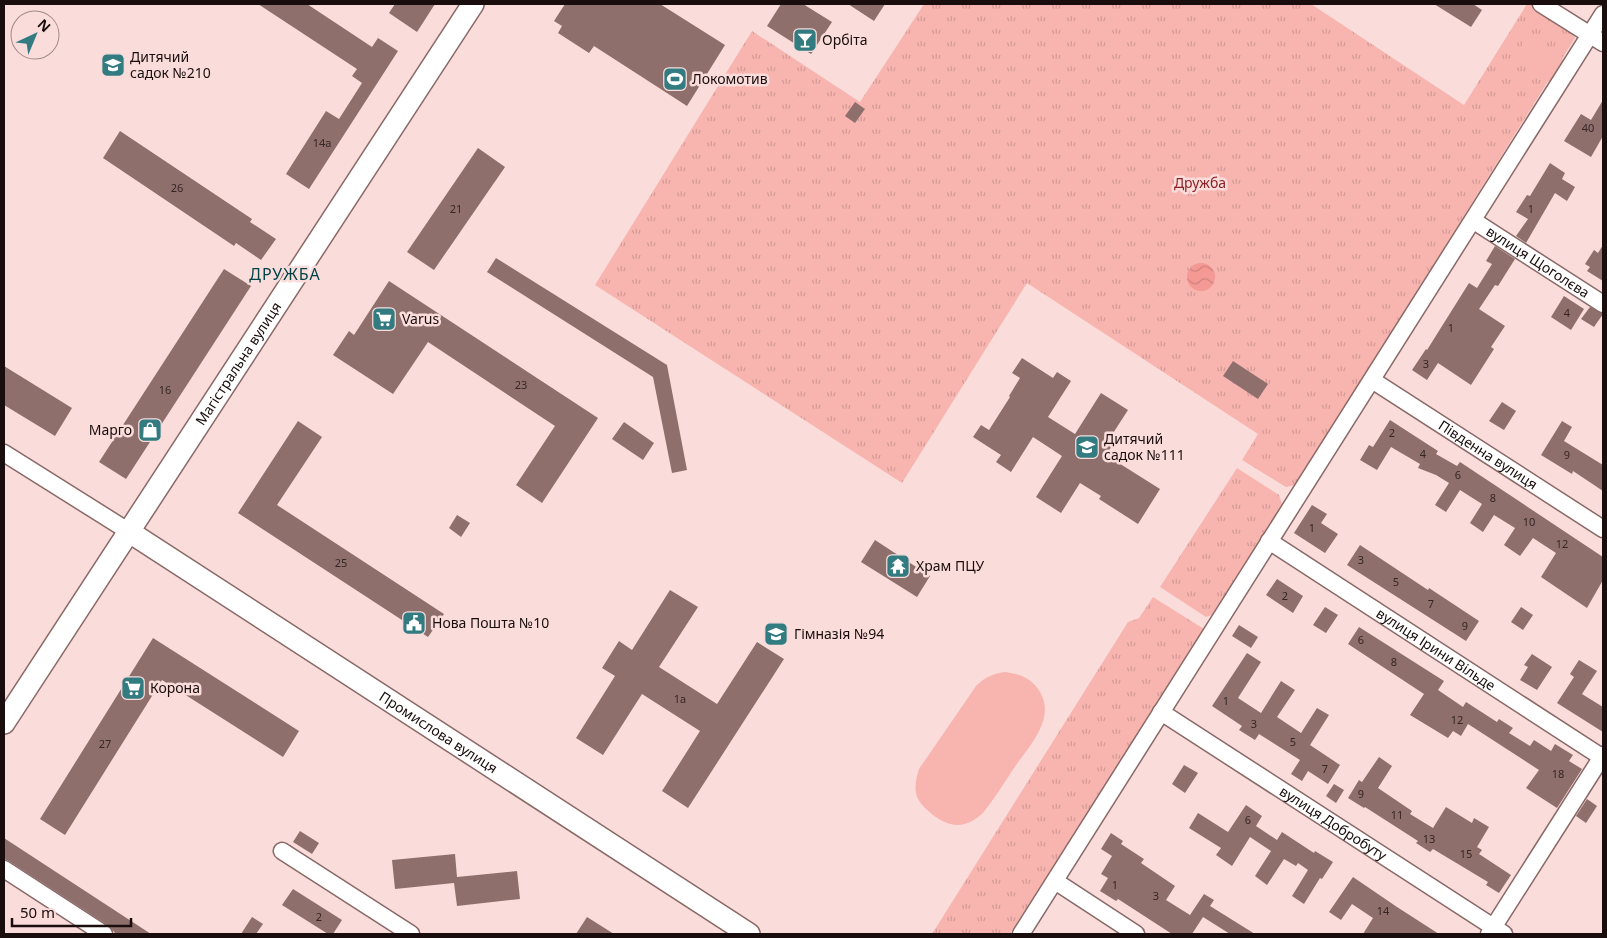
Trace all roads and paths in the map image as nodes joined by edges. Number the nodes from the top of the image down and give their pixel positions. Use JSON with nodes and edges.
{"nodes":[{"id":1,"x":473,"y":4,"type":"edge"},
{"id":2,"x":1541,"y":4,"type":"edge"},
{"id":3,"x":1603,"y":14,"type":"edge"},
{"id":4,"x":1597,"y":39,"type":"edge"},
{"id":5,"x":1474,"y":221,"type":"junction"},
{"id":6,"x":1603,"y":304,"type":"edge"},
{"id":7,"x":1372,"y":380,"type":"junction"},
{"id":8,"x":4,"y":453,"type":"edge"},
{"id":9,"x":1603,"y":529,"type":"edge"},
{"id":10,"x":128,"y":531,"type":"junction"},
{"id":11,"x":1269,"y":542,"type":"junction"},
{"id":12,"x":1161,"y":712,"type":"junction"},
{"id":13,"x":4,"y":723,"type":"edge"},
{"id":14,"x":1603,"y":757,"type":"edge"},
{"id":15,"x":282,"y":851,"type":"dead end"},
{"id":16,"x":4,"y":869,"type":"edge"},
{"id":17,"x":1055,"y":881,"type":"junction"},
{"id":18,"x":1496,"y":932,"type":"edge"},
{"id":19,"x":104,"y":934,"type":"edge"},
{"id":20,"x":411,"y":934,"type":"edge"},
{"id":21,"x":749,"y":934,"type":"edge"},
{"id":22,"x":1021,"y":934,"type":"edge"},
{"id":23,"x":1136,"y":934,"type":"edge"}],
"edges":[{"from":1,"to":10,"type":"street","name":"Магістральна вулиця"},
{"from":2,"to":4,"type":"street"},
{"from":3,"to":4,"type":"street"},
{"from":4,"to":5,"type":"street"},
{"from":5,"to":6,"type":"street","name":"вулиця Щоголєва"},
{"from":5,"to":7,"type":"street"},
{"from":7,"to":9,"type":"street","name":"Південна вулиця"},
{"from":7,"to":11,"type":"street"},
{"from":8,"to":10,"type":"street"},
{"from":10,"to":13,"type":"street","name":"Магістральна вулиця"},
{"from":10,"to":21,"type":"street","name":"Промислова вулиця"},
{"from":11,"to":12,"type":"street"},
{"from":11,"to":14,"type":"street","name":"вулиця Ірини Вільде"},
{"from":12,"to":17,"type":"street"},
{"from":12,"to":18,"type":"street","name":"вулиця Добробуту"},
{"from":14,"to":18,"type":"street"},
{"from":15,"to":20,"type":"street"},
{"from":16,"to":19,"type":"street"},
{"from":17,"to":22,"type":"street"},
{"from":17,"to":23,"type":"street"}]}
